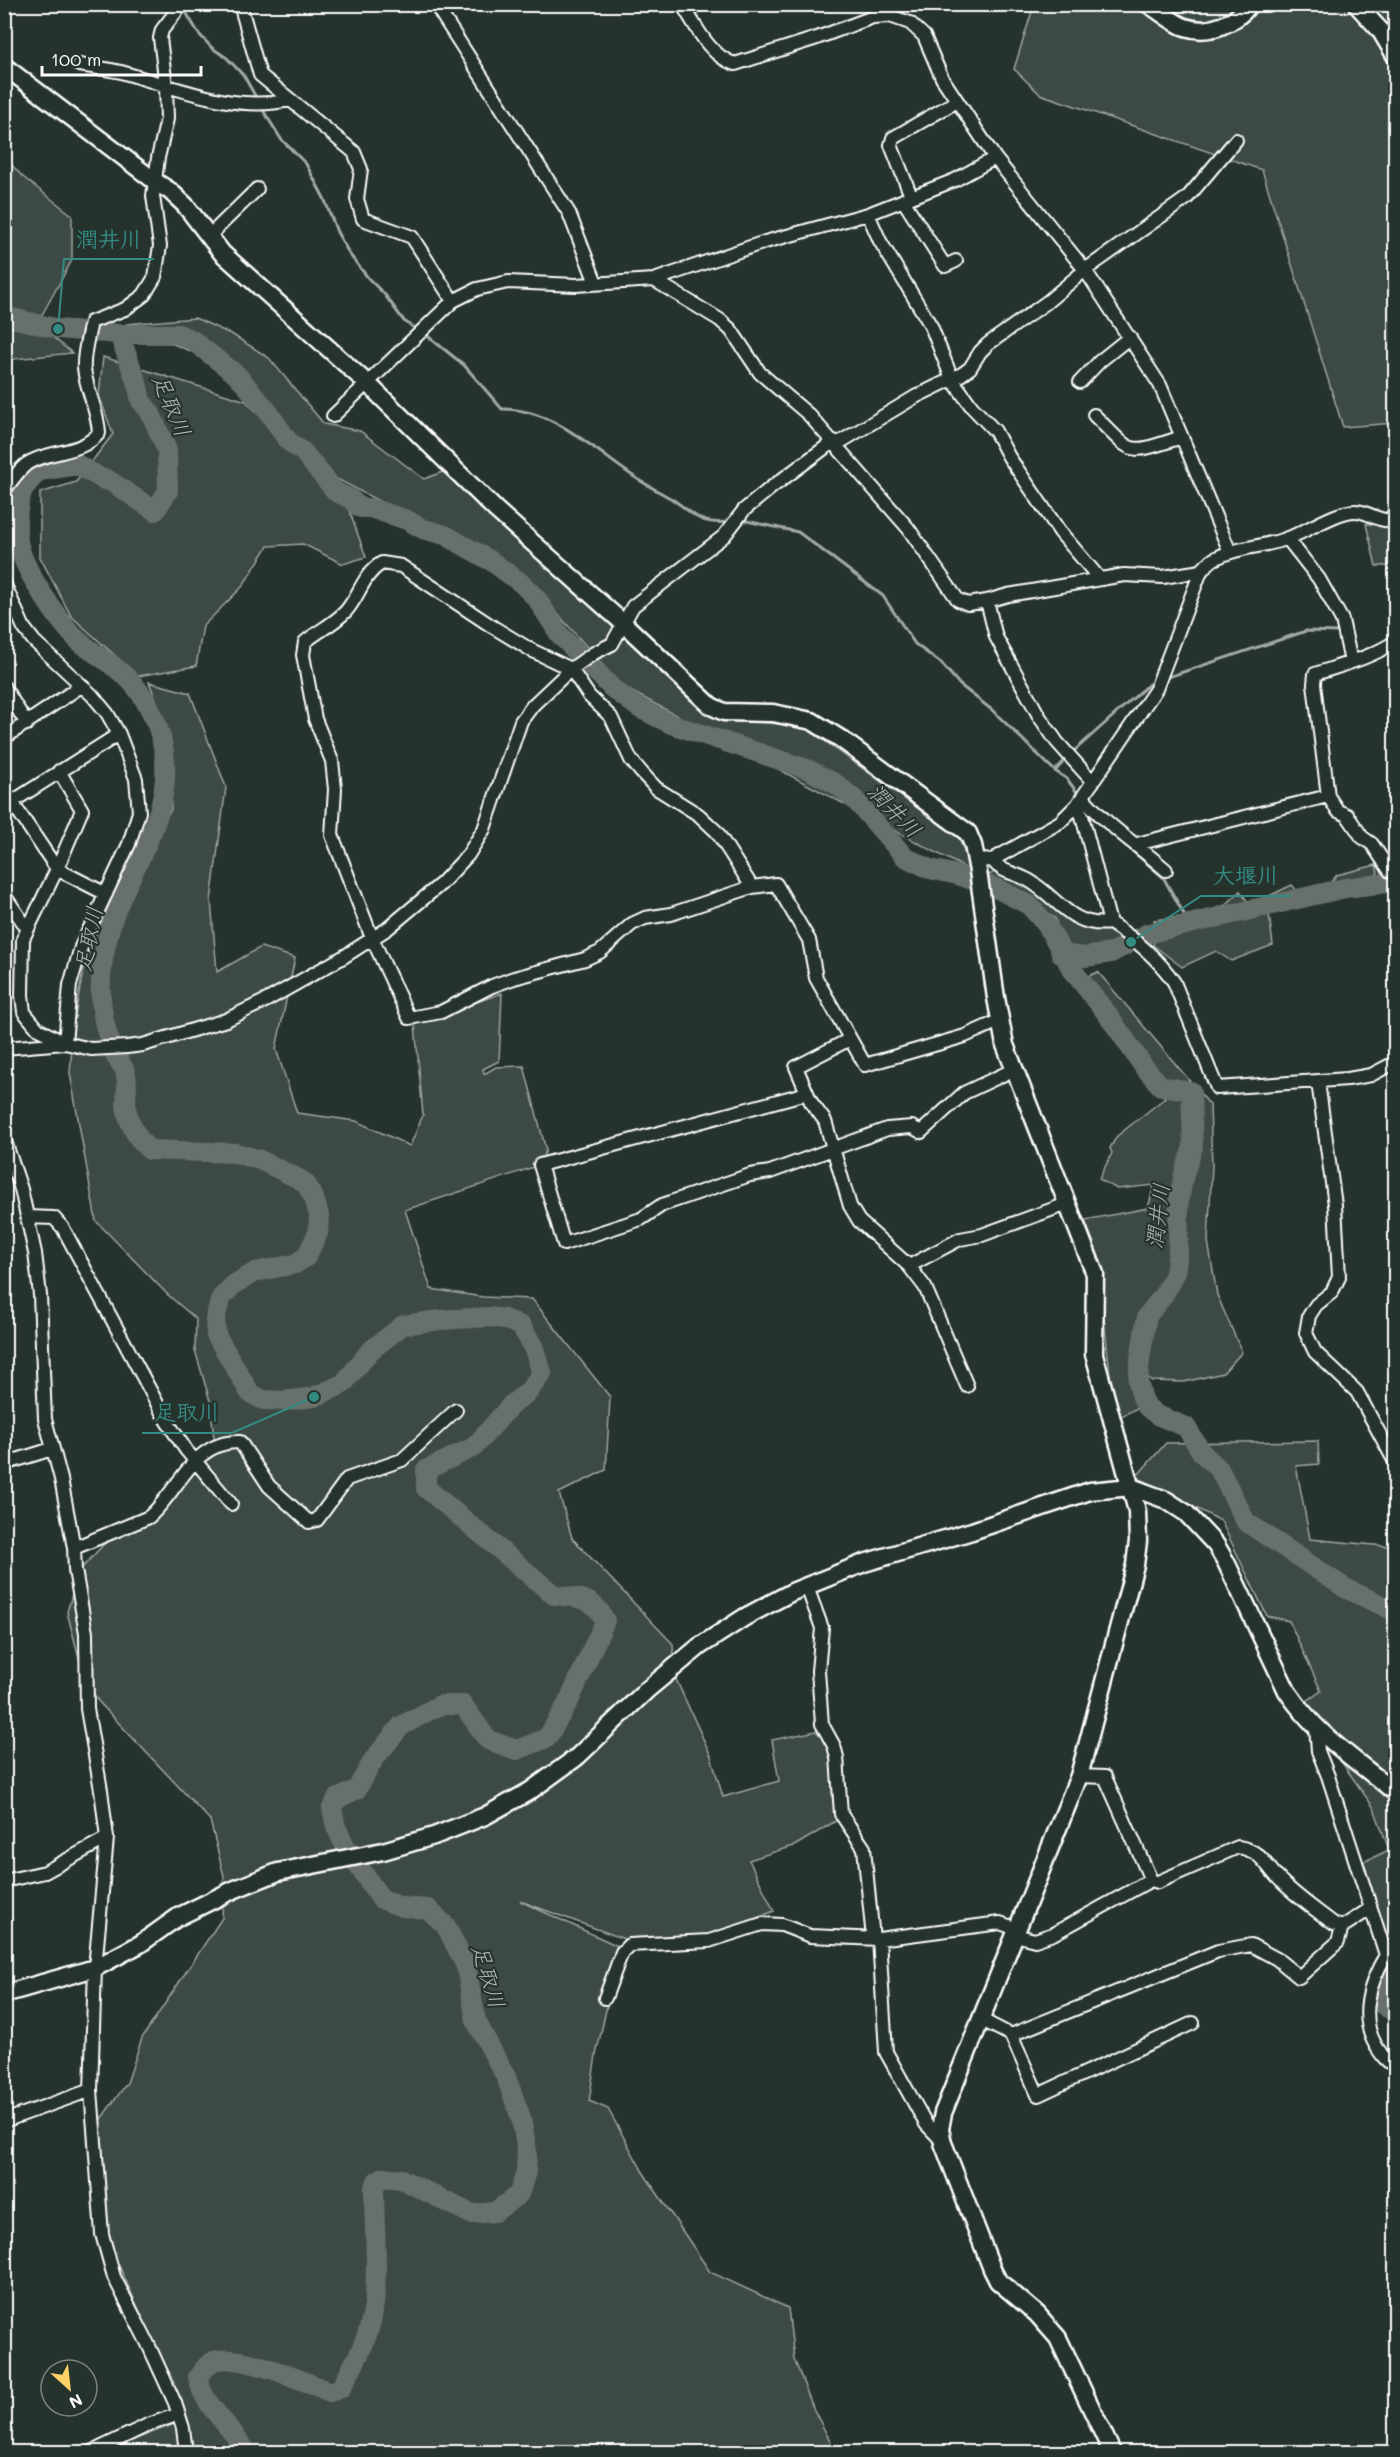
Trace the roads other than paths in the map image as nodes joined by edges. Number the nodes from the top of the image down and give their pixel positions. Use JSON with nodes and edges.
{"nodes":[{"id":1,"x":182,"y":4,"type":"edge"},
{"id":2,"x":240,"y":4,"type":"edge"},
{"id":3,"x":435,"y":4,"type":"edge"},
{"id":4,"x":682,"y":4,"type":"edge"},
{"id":5,"x":1148,"y":4,"type":"edge"},
{"id":6,"x":1250,"y":4,"type":"edge"},
{"id":7,"x":1356,"y":4,"type":"edge"},
{"id":8,"x":1395,"y":57,"type":"edge"},
{"id":9,"x":79,"y":65,"type":"dead end"},
{"id":10,"x":6,"y":69,"type":"edge"},
{"id":11,"x":166,"y":86,"type":"junction"},
{"id":12,"x":290,"y":100,"type":"junction"},
{"id":13,"x":957,"y":101,"type":"junction"},
{"id":14,"x":1236,"y":140,"type":"dead end"},
{"id":15,"x":994,"y":158,"type":"junction"},
{"id":16,"x":156,"y":182,"type":"junction"},
{"id":17,"x":257,"y":189,"type":"dead end"},
{"id":18,"x":907,"y":198,"type":"junction"},
{"id":19,"x":868,"y":214,"type":"junction"},
{"id":20,"x":209,"y":236,"type":"junction"},
{"id":21,"x":956,"y":261,"type":"dead end"},
{"id":22,"x":1085,"y":270,"type":"junction"},
{"id":23,"x":654,"y":280,"type":"junction"},
{"id":24,"x":596,"y":283,"type":"junction"},
{"id":25,"x":453,"y":301,"type":"junction"},
{"id":26,"x":1130,"y":337,"type":"junction"},
{"id":27,"x":951,"y":379,"type":"junction"},
{"id":28,"x":1080,"y":382,"type":"dead end"},
{"id":29,"x":368,"y":384,"type":"junction"},
{"id":30,"x":1094,"y":415,"type":"dead end"},
{"id":31,"x":333,"y":416,"type":"dead end"},
{"id":32,"x":1182,"y":437,"type":"junction"},
{"id":33,"x":835,"y":443,"type":"junction"},
{"id":34,"x":4,"y":491,"type":"edge"},
{"id":35,"x":1395,"y":509,"type":"edge"},
{"id":36,"x":1287,"y":538,"type":"junction"},
{"id":37,"x":1230,"y":552,"type":"junction"},
{"id":38,"x":1201,"y":571,"type":"junction"},
{"id":39,"x":1099,"y":578,"type":"junction"},
{"id":40,"x":4,"y":583,"type":"edge"},
{"id":41,"x":987,"y":601,"type":"junction"},
{"id":42,"x":622,"y":622,"type":"junction"},
{"id":43,"x":1395,"y":640,"type":"edge"},
{"id":44,"x":1351,"y":662,"type":"junction"},
{"id":45,"x":573,"y":667,"type":"junction"},
{"id":46,"x":81,"y":686,"type":"junction"},
{"id":47,"x":4,"y":687,"type":"edge"},
{"id":48,"x":27,"y":724,"type":"junction"},
{"id":49,"x":119,"y":734,"type":"junction"},
{"id":50,"x":4,"y":738,"type":"edge"},
{"id":51,"x":59,"y":771,"type":"junction"},
{"id":52,"x":1093,"y":782,"type":"junction"},
{"id":53,"x":1328,"y":796,"type":"junction"},
{"id":54,"x":1080,"y":801,"type":"junction"},
{"id":55,"x":8,"y":805,"type":"edge"},
{"id":56,"x":1137,"y":844,"type":"junction"},
{"id":57,"x":982,"y":864,"type":"junction"},
{"id":58,"x":57,"y":869,"type":"junction"},
{"id":59,"x":1166,"y":870,"type":"dead end"},
{"id":60,"x":1395,"y":871,"type":"edge"},
{"id":61,"x":752,"y":887,"type":"junction"},
{"id":62,"x":106,"y":894,"type":"junction"},
{"id":63,"x":4,"y":895,"type":"edge"},
{"id":64,"x":1115,"y":927,"type":"junction"},
{"id":65,"x":27,"y":928,"type":"junction"},
{"id":66,"x":372,"y":938,"type":"junction"},
{"id":67,"x":999,"y":1021,"type":"junction"},
{"id":68,"x":850,"y":1039,"type":"junction"},
{"id":69,"x":65,"y":1043,"type":"junction"},
{"id":70,"x":4,"y":1048,"type":"edge"},
{"id":71,"x":1395,"y":1062,"type":"edge"},
{"id":72,"x":1013,"y":1070,"type":"junction"},
{"id":73,"x":1318,"y":1082,"type":"junction"},
{"id":74,"x":807,"y":1093,"type":"junction"},
{"id":75,"x":4,"y":1138,"type":"edge"},
{"id":76,"x":834,"y":1149,"type":"junction"},
{"id":77,"x":1067,"y":1204,"type":"junction"},
{"id":78,"x":27,"y":1217,"type":"junction"},
{"id":79,"x":909,"y":1266,"type":"junction"},
{"id":80,"x":967,"y":1386,"type":"dead end"},
{"id":81,"x":456,"y":1410,"type":"dead end"},
{"id":82,"x":52,"y":1449,"type":"junction"},
{"id":83,"x":195,"y":1461,"type":"junction"},
{"id":84,"x":4,"y":1464,"type":"edge"},
{"id":85,"x":1395,"y":1464,"type":"edge"},
{"id":86,"x":1131,"y":1487,"type":"junction"},
{"id":87,"x":231,"y":1504,"type":"dead end"},
{"id":88,"x":74,"y":1548,"type":"junction"},
{"id":89,"x":807,"y":1587,"type":"junction"},
{"id":90,"x":1316,"y":1727,"type":"junction"},
{"id":91,"x":1079,"y":1776,"type":"junction"},
{"id":92,"x":1395,"y":1793,"type":"edge"},
{"id":93,"x":107,"y":1838,"type":"junction"},
{"id":94,"x":1151,"y":1880,"type":"junction"},
{"id":95,"x":4,"y":1881,"type":"edge"},
{"id":96,"x":1370,"y":1909,"type":"junction"},
{"id":97,"x":1342,"y":1927,"type":"junction"},
{"id":98,"x":1016,"y":1932,"type":"junction"},
{"id":99,"x":876,"y":1939,"type":"junction"},
{"id":100,"x":95,"y":1968,"type":"junction"},
{"id":101,"x":4,"y":1994,"type":"edge"},
{"id":102,"x":605,"y":1998,"type":"dead end"},
{"id":103,"x":982,"y":2020,"type":"junction"},
{"id":104,"x":1193,"y":2023,"type":"dead end"},
{"id":105,"x":1011,"y":2035,"type":"junction"},
{"id":106,"x":1395,"y":2066,"type":"edge"},
{"id":107,"x":91,"y":2090,"type":"junction"},
{"id":108,"x":4,"y":2121,"type":"edge"},
{"id":109,"x":944,"y":2143,"type":"junction"},
{"id":110,"x":179,"y":2414,"type":"junction"},
{"id":111,"x":92,"y":2452,"type":"edge"},
{"id":112,"x":186,"y":2452,"type":"edge"},
{"id":113,"x":1112,"y":2452,"type":"edge"}],
"edges":[{"from":1,"to":11,"type":"street"},
{"from":2,"to":12,"type":"street"},
{"from":3,"to":24,"type":"street"},
{"from":4,"to":13,"type":"street"},
{"from":5,"to":6,"type":"street"},
{"from":7,"to":8,"type":"street"},
{"from":9,"to":11,"type":"street"},
{"from":10,"to":16,"type":"street"},
{"from":11,"to":12,"type":"street"},
{"from":11,"to":16,"type":"street"},
{"from":12,"to":25,"type":"street"},
{"from":13,"to":15,"type":"street"},
{"from":13,"to":18,"type":"street"},
{"from":14,"to":22,"type":"street"},
{"from":15,"to":18,"type":"street"},
{"from":15,"to":22,"type":"street"},
{"from":16,"to":20,"type":"street"},
{"from":16,"to":34,"type":"street"},
{"from":17,"to":20,"type":"street"},
{"from":18,"to":19,"type":"street"},
{"from":18,"to":21,"type":"street"},
{"from":19,"to":23,"type":"street"},
{"from":19,"to":27,"type":"street"},
{"from":20,"to":29,"type":"street"},
{"from":22,"to":26,"type":"street"},
{"from":22,"to":27,"type":"street"},
{"from":23,"to":24,"type":"street"},
{"from":23,"to":33,"type":"street"},
{"from":24,"to":25,"type":"street"},
{"from":25,"to":29,"type":"street"},
{"from":26,"to":28,"type":"street"},
{"from":26,"to":32,"type":"street"},
{"from":27,"to":33,"type":"street"},
{"from":27,"to":39,"type":"street"},
{"from":29,"to":31,"type":"street"},
{"from":29,"to":42,"type":"street"},
{"from":30,"to":32,"type":"street"},
{"from":32,"to":37,"type":"street"},
{"from":33,"to":41,"type":"street"},
{"from":33,"to":42,"type":"street"},
{"from":35,"to":36,"type":"street"},
{"from":36,"to":37,"type":"street"},
{"from":36,"to":44,"type":"street"},
{"from":37,"to":38,"type":"street"},
{"from":38,"to":39,"type":"street"},
{"from":38,"to":52,"type":"street"},
{"from":39,"to":41,"type":"street"},
{"from":40,"to":46,"type":"street"},
{"from":41,"to":52,"type":"street"},
{"from":42,"to":45,"type":"street"},
{"from":42,"to":57,"type":"street"},
{"from":43,"to":44,"type":"street"},
{"from":44,"to":53,"type":"street"},
{"from":45,"to":61,"type":"street"},
{"from":45,"to":66,"type":"street"},
{"from":45,"to":66,"type":"street"},
{"from":46,"to":48,"type":"street"},
{"from":46,"to":49,"type":"street"},
{"from":47,"to":48,"type":"street"},
{"from":48,"to":50,"type":"street"},
{"from":49,"to":51,"type":"street"},
{"from":49,"to":62,"type":"street"},
{"from":51,"to":55,"type":"street"},
{"from":51,"to":58,"type":"street"},
{"from":52,"to":54,"type":"street"},
{"from":53,"to":56,"type":"street"},
{"from":53,"to":60,"type":"street"},
{"from":54,"to":56,"type":"street"},
{"from":54,"to":57,"type":"street"},
{"from":54,"to":64,"type":"street"},
{"from":55,"to":58,"type":"street"},
{"from":56,"to":59,"type":"street"},
{"from":57,"to":64,"type":"street"},
{"from":57,"to":67,"type":"street"},
{"from":58,"to":62,"type":"street"},
{"from":58,"to":65,"type":"street"},
{"from":61,"to":66,"type":"street"},
{"from":61,"to":68,"type":"street"},
{"from":62,"to":69,"type":"street"},
{"from":63,"to":65,"type":"street"},
{"from":64,"to":73,"type":"street"},
{"from":65,"to":69,"type":"street"},
{"from":66,"to":69,"type":"street"},
{"from":67,"to":68,"type":"street"},
{"from":67,"to":72,"type":"street"},
{"from":68,"to":74,"type":"street"},
{"from":69,"to":70,"type":"street"},
{"from":71,"to":73,"type":"street"},
{"from":72,"to":76,"type":"street"},
{"from":72,"to":77,"type":"street"},
{"from":73,"to":85,"type":"street"},
{"from":74,"to":76,"type":"street"},
{"from":74,"to":76,"type":"street"},
{"from":75,"to":78,"type":"street"},
{"from":76,"to":79,"type":"street"},
{"from":77,"to":79,"type":"street"},
{"from":77,"to":86,"type":"street"},
{"from":78,"to":82,"type":"street"},
{"from":78,"to":83,"type":"street"},
{"from":79,"to":80,"type":"street"},
{"from":81,"to":83,"type":"street"},
{"from":82,"to":84,"type":"street"},
{"from":82,"to":88,"type":"street"},
{"from":83,"to":87,"type":"street"},
{"from":83,"to":88,"type":"street"},
{"from":86,"to":89,"type":"street"},
{"from":86,"to":90,"type":"street"},
{"from":86,"to":91,"type":"street"},
{"from":88,"to":93,"type":"street"},
{"from":89,"to":99,"type":"street"},
{"from":89,"to":100,"type":"street"},
{"from":90,"to":92,"type":"street"},
{"from":90,"to":96,"type":"street"},
{"from":91,"to":94,"type":"street"},
{"from":91,"to":98,"type":"street"},
{"from":93,"to":95,"type":"street"},
{"from":93,"to":100,"type":"street"},
{"from":94,"to":97,"type":"street"},
{"from":94,"to":98,"type":"street"},
{"from":96,"to":97,"type":"street"},
{"from":96,"to":106,"type":"street"},
{"from":97,"to":105,"type":"street"},
{"from":98,"to":99,"type":"street"},
{"from":98,"to":103,"type":"street"},
{"from":99,"to":102,"type":"street"},
{"from":99,"to":109,"type":"street"},
{"from":100,"to":101,"type":"street"},
{"from":100,"to":107,"type":"street"},
{"from":103,"to":105,"type":"street"},
{"from":103,"to":109,"type":"street"},
{"from":104,"to":105,"type":"street"},
{"from":107,"to":108,"type":"street"},
{"from":107,"to":110,"type":"street"},
{"from":109,"to":113,"type":"street"},
{"from":110,"to":111,"type":"street"},
{"from":110,"to":112,"type":"street"}]}
